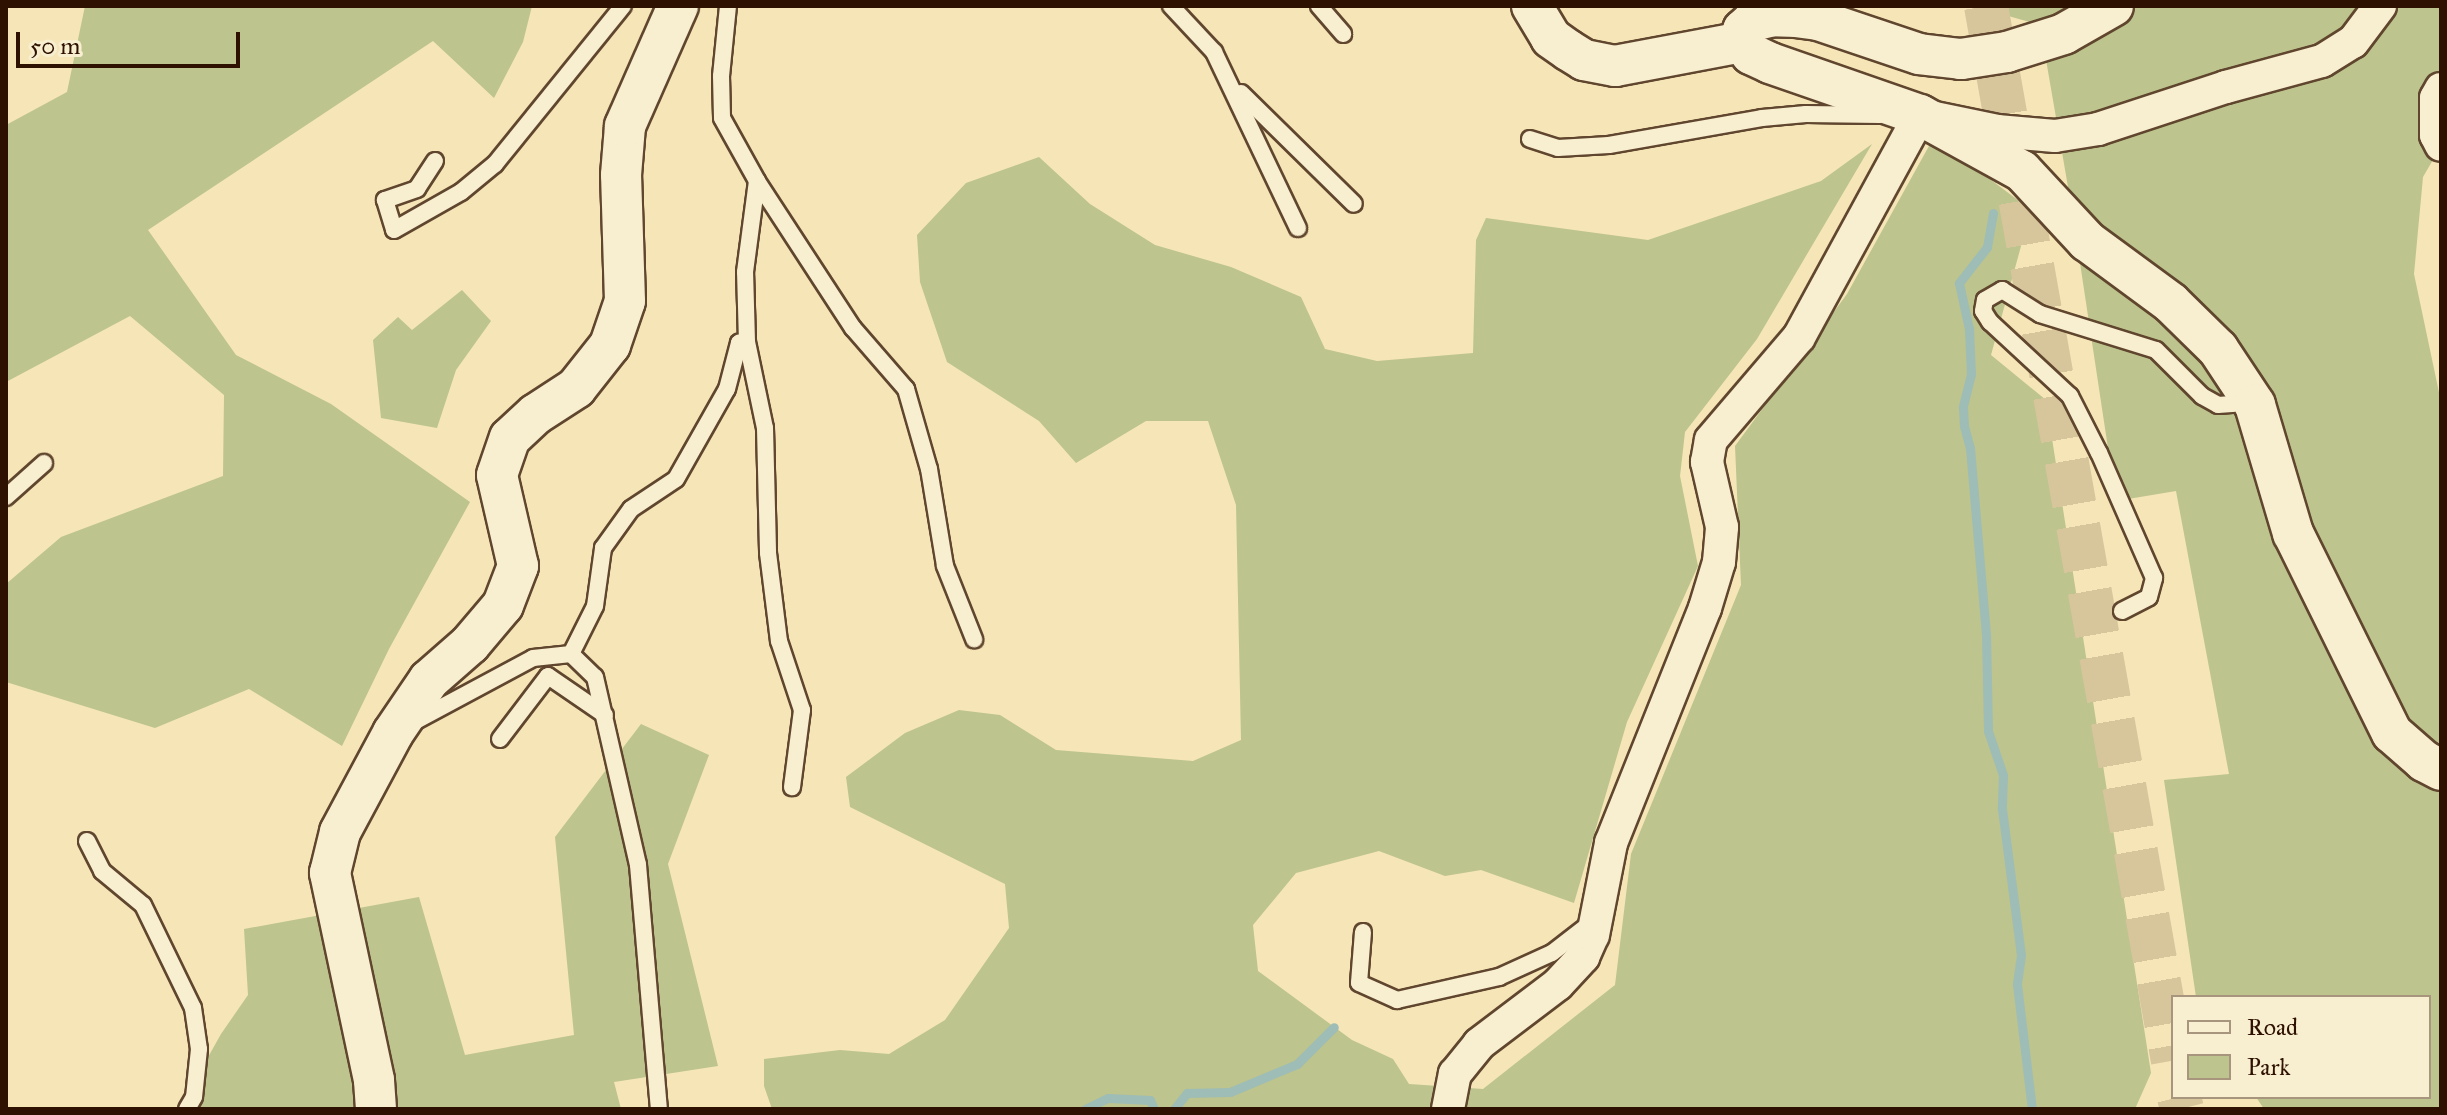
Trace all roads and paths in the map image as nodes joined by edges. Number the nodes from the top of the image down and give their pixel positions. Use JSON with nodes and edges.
{"nodes":[{"id":1,"x":623,"y":6,"type":"edge"},
{"id":2,"x":678,"y":6,"type":"edge"},
{"id":3,"x":728,"y":6,"type":"edge"},
{"id":4,"x":1171,"y":6,"type":"edge"},
{"id":5,"x":1319,"y":6,"type":"edge"},
{"id":6,"x":1532,"y":6,"type":"edge"},
{"id":7,"x":2113,"y":6,"type":"edge"},
{"id":8,"x":2380,"y":6,"type":"edge"},
{"id":9,"x":1864,"y":18,"type":"dead end"},
{"id":10,"x":1343,"y":34,"type":"dead end"},
{"id":11,"x":1742,"y":42,"type":"junction"},
{"id":12,"x":1893,"y":45,"type":"junction"},
{"id":13,"x":1233,"y":85,"type":"junction"},
{"id":14,"x":2441,"y":89,"type":"edge"},
{"id":15,"x":1920,"y":115,"type":"junction"},
{"id":16,"x":1530,"y":139,"type":"dead end"},
{"id":17,"x":2441,"y":145,"type":"edge"},
{"id":18,"x":435,"y":161,"type":"dead end"},
{"id":19,"x":757,"y":181,"type":"junction"},
{"id":20,"x":1354,"y":204,"type":"dead end"},
{"id":21,"x":1298,"y":228,"type":"dead end"},
{"id":22,"x":747,"y":342,"type":"junction"},
{"id":23,"x":2249,"y":392,"type":"junction"},
{"id":24,"x":44,"y":463,"type":"dead end"},
{"id":25,"x":6,"y":497,"type":"edge"},
{"id":26,"x":2122,"y":611,"type":"dead end"},
{"id":27,"x":974,"y":639,"type":"dead end"},
{"id":28,"x":571,"y":654,"type":"junction"},
{"id":29,"x":605,"y":715,"type":"junction"},
{"id":30,"x":393,"y":733,"type":"junction"},
{"id":31,"x":500,"y":739,"type":"dead end"},
{"id":32,"x":2441,"y":770,"type":"edge"},
{"id":33,"x":792,"y":787,"type":"dead end"},
{"id":34,"x":87,"y":841,"type":"dead end"},
{"id":35,"x":1595,"y":920,"type":"junction"},
{"id":36,"x":1363,"y":932,"type":"dead end"},
{"id":37,"x":187,"y":1109,"type":"edge"},
{"id":38,"x":376,"y":1109,"type":"edge"},
{"id":39,"x":659,"y":1109,"type":"edge"},
{"id":40,"x":1448,"y":1109,"type":"edge"}],
"edges":[{"from":1,"to":18,"type":"lane"},
{"from":2,"to":30,"type":"street"},
{"from":3,"to":19,"type":"lane"},
{"from":4,"to":13,"type":"lane"},
{"from":5,"to":10,"type":"lane"},
{"from":6,"to":11,"type":"street"},
{"from":7,"to":12,"type":"street"},
{"from":8,"to":15,"type":"street"},
{"from":9,"to":12,"type":"lane"},
{"from":11,"to":12,"type":"street"},
{"from":11,"to":15,"type":"street"},
{"from":13,"to":20,"type":"lane"},
{"from":13,"to":21,"type":"lane"},
{"from":14,"to":17,"type":"street"},
{"from":15,"to":16,"type":"lane"},
{"from":15,"to":23,"type":"street"},
{"from":15,"to":35,"type":"street"},
{"from":19,"to":22,"type":"lane"},
{"from":19,"to":27,"type":"lane"},
{"from":22,"to":28,"type":"lane"},
{"from":22,"to":33,"type":"lane"},
{"from":23,"to":26,"type":"lane"},
{"from":23,"to":32,"type":"street"},
{"from":24,"to":25,"type":"lane"},
{"from":28,"to":29,"type":"lane"},
{"from":28,"to":30,"type":"lane"},
{"from":29,"to":31,"type":"lane"},
{"from":29,"to":39,"type":"lane"},
{"from":30,"to":38,"type":"street"},
{"from":34,"to":37,"type":"lane"},
{"from":35,"to":36,"type":"lane"},
{"from":35,"to":40,"type":"street"}]}
